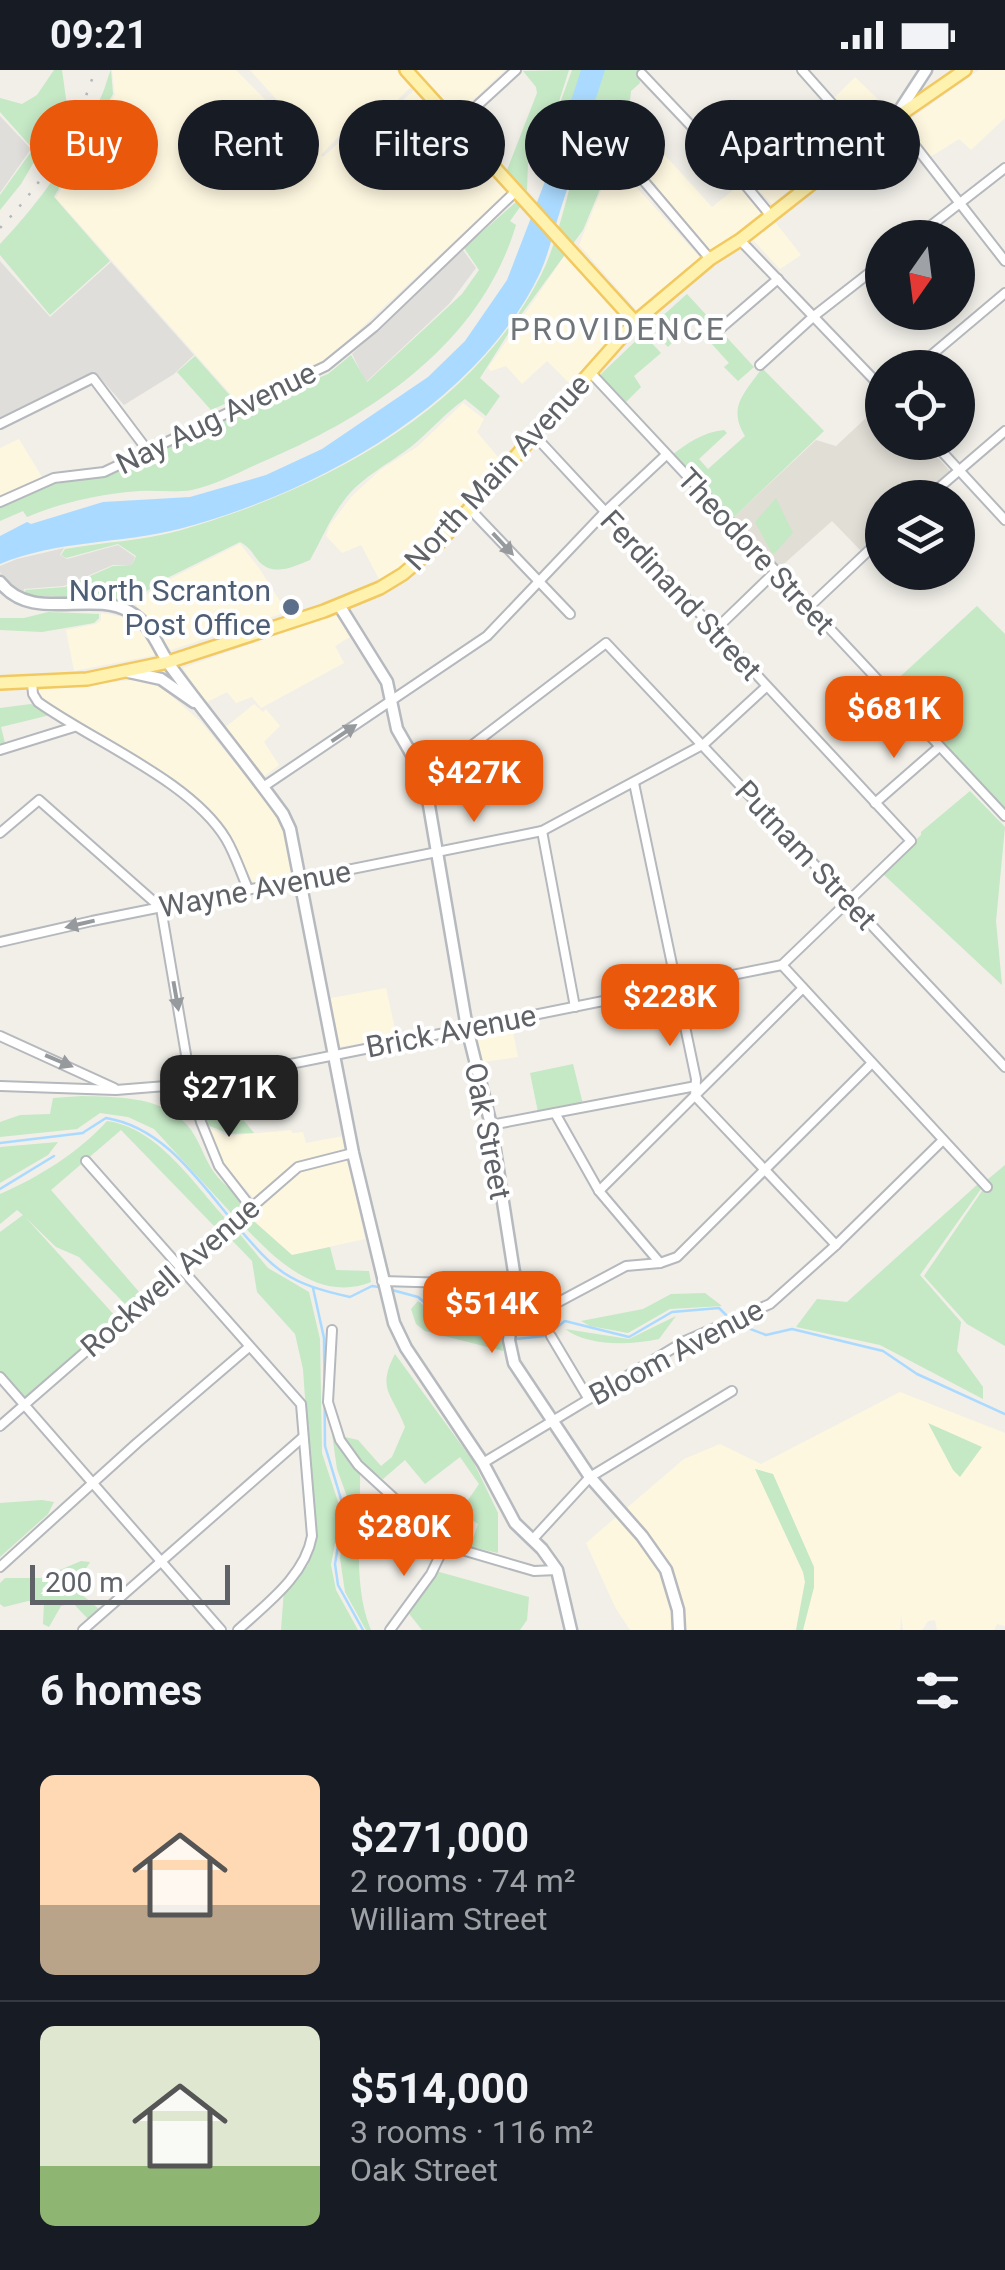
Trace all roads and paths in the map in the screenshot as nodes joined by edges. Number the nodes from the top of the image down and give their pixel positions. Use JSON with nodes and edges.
{"nodes":[{"id":1,"x":406,"y":70,"type":"edge"},
{"id":2,"x":516,"y":70,"type":"edge"},
{"id":3,"x":802,"y":70,"type":"edge"},
{"id":4,"x":926,"y":70,"type":"edge"},
{"id":5,"x":964,"y":70,"type":"edge"},
{"id":6,"x":642,"y":74,"type":"dead end"},
{"id":7,"x":434,"y":100,"type":"edge"},
{"id":8,"x":483,"y":100,"type":"edge"},
{"id":9,"x":829,"y":100,"type":"edge"},
{"id":10,"x":906,"y":100,"type":"edge"},
{"id":11,"x":920,"y":100,"type":"edge"},
{"id":12,"x":920,"y":151,"type":"edge"},
{"id":13,"x":1005,"y":168,"type":"edge"},
{"id":14,"x":505,"y":180,"type":"edge"},
{"id":15,"x":651,"y":190,"type":"edge"},
{"id":16,"x":804,"y":190,"type":"edge"},
{"id":17,"x":515,"y":192,"type":"junction"},
{"id":18,"x":960,"y":202,"type":"junction"},
{"id":19,"x":771,"y":216,"type":"junction"},
{"id":20,"x":938,"y":220,"type":"edge"},
{"id":21,"x":740,"y":240,"type":"junction"},
{"id":22,"x":710,"y":259,"type":"junction"},
{"id":23,"x":1005,"y":261,"type":"edge"},
{"id":24,"x":865,"y":276,"type":"edge"},
{"id":25,"x":778,"y":278,"type":"junction"},
{"id":26,"x":1005,"y":293,"type":"edge"},
{"id":27,"x":814,"y":316,"type":"junction"},
{"id":28,"x":635,"y":322,"type":"junction"},
{"id":29,"x":721,"y":328,"type":"dead end"},
{"id":30,"x":937,"y":350,"type":"edge"},
{"id":31,"x":760,"y":364,"type":"dead end"},
{"id":32,"x":865,"y":370,"type":"edge"},
{"id":33,"x":590,"y":372,"type":"junction"},
{"id":34,"x":0,"y":424,"type":"edge"},
{"id":35,"x":1005,"y":431,"type":"edge"},
{"id":36,"x":534,"y":436,"type":"junction"},
{"id":37,"x":148,"y":451,"type":"junction"},
{"id":38,"x":666,"y":455,"type":"junction"},
{"id":39,"x":950,"y":460,"type":"edge"},
{"id":40,"x":958,"y":469,"type":"junction"},
{"id":41,"x":946,"y":480,"type":"edge"},
{"id":42,"x":0,"y":502,"type":"edge"},
{"id":43,"x":470,"y":508,"type":"junction"},
{"id":44,"x":605,"y":512,"type":"junction"},
{"id":45,"x":1005,"y":520,"type":"edge"},
{"id":46,"x":865,"y":554,"type":"edge"},
{"id":47,"x":775,"y":572,"type":"junction"},
{"id":48,"x":538,"y":581,"type":"junction"},
{"id":49,"x":0,"y":582,"type":"edge"},
{"id":50,"x":338,"y":605,"type":"junction"},
{"id":51,"x":810,"y":606,"type":"junction"},
{"id":52,"x":570,"y":614,"type":"dead end"},
{"id":53,"x":715,"y":630,"type":"junction"},
{"id":54,"x":168,"y":662,"type":"junction"},
{"id":55,"x":128,"y":672,"type":"junction"},
{"id":56,"x":32,"y":682,"type":"junction"},
{"id":57,"x":0,"y":683,"type":"edge"},
{"id":58,"x":766,"y":687,"type":"junction"},
{"id":59,"x":392,"y":702,"type":"junction"},
{"id":60,"x":202,"y":708,"type":"junction"},
{"id":61,"x":74,"y":727,"type":"junction"},
{"id":62,"x":704,"y":744,"type":"junction"},
{"id":63,"x":938,"y":748,"type":"junction"},
{"id":64,"x":0,"y":750,"type":"edge"},
{"id":65,"x":424,"y":776,"type":"junction"},
{"id":66,"x":634,"y":783,"type":"junction"},
{"id":67,"x":263,"y":787,"type":"junction"},
{"id":68,"x":875,"y":803,"type":"junction"},
{"id":69,"x":1005,"y":816,"type":"edge"},
{"id":70,"x":542,"y":831,"type":"junction"},
{"id":71,"x":0,"y":833,"type":"edge"},
{"id":72,"x":435,"y":852,"type":"junction"},
{"id":73,"x":300,"y":879,"type":"junction"},
{"id":74,"x":248,"y":889,"type":"junction"},
{"id":75,"x":849,"y":901,"type":"junction"},
{"id":76,"x":161,"y":908,"type":"junction"},
{"id":77,"x":0,"y":942,"type":"edge"},
{"id":78,"x":782,"y":965,"type":"junction"},
{"id":79,"x":675,"y":985,"type":"junction"},
{"id":80,"x":803,"y":988,"type":"junction"},
{"id":81,"x":575,"y":1008,"type":"junction"},
{"id":82,"x":467,"y":1028,"type":"junction"},
{"id":83,"x":0,"y":1036,"type":"edge"},
{"id":84,"x":334,"y":1054,"type":"junction"},
{"id":85,"x":872,"y":1064,"type":"junction"},
{"id":86,"x":1005,"y":1067,"type":"edge"},
{"id":87,"x":191,"y":1084,"type":"junction"},
{"id":88,"x":0,"y":1086,"type":"edge"},
{"id":89,"x":116,"y":1090,"type":"junction"},
{"id":90,"x":696,"y":1091,"type":"junction"},
{"id":91,"x":555,"y":1114,"type":"junction"},
{"id":92,"x":490,"y":1125,"type":"junction"},
{"id":93,"x":943,"y":1140,"type":"junction"},
{"id":94,"x":354,"y":1153,"type":"junction"},
{"id":95,"x":86,"y":1162,"type":"dead end"},
{"id":96,"x":766,"y":1172,"type":"junction"},
{"id":97,"x":988,"y":1187,"type":"dead end"},
{"id":98,"x":599,"y":1191,"type":"junction"},
{"id":99,"x":250,"y":1206,"type":"junction"},
{"id":100,"x":836,"y":1245,"type":"junction"},
{"id":101,"x":660,"y":1263,"type":"junction"},
{"id":102,"x":180,"y":1267,"type":"junction"},
{"id":103,"x":382,"y":1281,"type":"junction"},
{"id":104,"x":516,"y":1285,"type":"junction"},
{"id":105,"x":510,"y":1328,"type":"junction"},
{"id":106,"x":332,"y":1330,"type":"dead end"},
{"id":107,"x":551,"y":1336,"type":"dead end"},
{"id":108,"x":249,"y":1347,"type":"junction"},
{"id":109,"x":0,"y":1377,"type":"edge"},
{"id":110,"x":732,"y":1391,"type":"dead end"},
{"id":111,"x":588,"y":1398,"type":"junction"},
{"id":112,"x":24,"y":1405,"type":"junction"},
{"id":113,"x":550,"y":1421,"type":"junction"},
{"id":114,"x":0,"y":1426,"type":"edge"},
{"id":115,"x":302,"y":1438,"type":"junction"},
{"id":116,"x":483,"y":1462,"type":"junction"},
{"id":117,"x":590,"y":1477,"type":"junction"},
{"id":118,"x":92,"y":1482,"type":"junction"},
{"id":119,"x":533,"y":1539,"type":"junction"},
{"id":120,"x":445,"y":1544,"type":"junction"},
{"id":121,"x":161,"y":1559,"type":"junction"},
{"id":122,"x":0,"y":1567,"type":"edge"},
{"id":123,"x":557,"y":1570,"type":"junction"},
{"id":124,"x":83,"y":1630,"type":"edge"},
{"id":125,"x":221,"y":1630,"type":"edge"},
{"id":126,"x":238,"y":1630,"type":"edge"},
{"id":127,"x":390,"y":1630,"type":"edge"},
{"id":128,"x":571,"y":1630,"type":"edge"},
{"id":129,"x":680,"y":1630,"type":"edge"}],
"edges":[{"from":1,"to":7,"type":"main road"},
{"from":2,"to":8,"type":"street"},
{"from":3,"to":9,"type":"street"},
{"from":4,"to":10,"type":"street"},
{"from":5,"to":11,"type":"main road","name":"North Main Avenue"},
{"from":6,"to":19,"type":"street"},
{"from":12,"to":18,"type":"street"},
{"from":13,"to":18,"type":"street"},
{"from":14,"to":17,"type":"main road"},
{"from":15,"to":22,"type":"street"},
{"from":16,"to":19,"type":"main road","name":"North Main Avenue"},
{"from":17,"to":28,"type":"main road"},
{"from":17,"to":37,"type":"street","name":"Nay Aug Avenue"},
{"from":18,"to":20,"type":"street"},
{"from":18,"to":23,"type":"street"},
{"from":19,"to":21,"type":"main road","name":"North Main Avenue"},
{"from":21,"to":22,"type":"main road","name":"North Main Avenue"},
{"from":21,"to":25,"type":"street"},
{"from":22,"to":28,"type":"main road","name":"North Main Avenue"},
{"from":24,"to":27,"type":"street"},
{"from":25,"to":27,"type":"street"},
{"from":25,"to":29,"type":"street"},
{"from":26,"to":30,"type":"street"},
{"from":27,"to":31,"type":"street"},
{"from":27,"to":32,"type":"street"},
{"from":28,"to":33,"type":"main road","name":"North Main Avenue"},
{"from":33,"to":36,"type":"main road","name":"North Main Avenue"},
{"from":33,"to":38,"type":"street","name":"Theodore Street"},
{"from":34,"to":37,"type":"street"},
{"from":35,"to":40,"type":"street"},
{"from":36,"to":43,"type":"main road","name":"North Main Avenue"},
{"from":36,"to":44,"type":"street","name":"Ferdinand Street"},
{"from":37,"to":42,"type":"street","name":"Nay Aug Avenue"},
{"from":38,"to":44,"type":"street"},
{"from":38,"to":47,"type":"street","name":"Theodore Street"},
{"from":39,"to":40,"type":"street"},
{"from":40,"to":41,"type":"street"},
{"from":40,"to":45,"type":"street"},
{"from":43,"to":48,"type":"street","one_way":true},
{"from":43,"to":50,"type":"main road","name":"North Main Avenue"},
{"from":44,"to":48,"type":"street"},
{"from":44,"to":53,"type":"street","name":"Ferdinand Street"},
{"from":46,"to":51,"type":"street"},
{"from":47,"to":51,"type":"street","name":"Theodore Street"},
{"from":47,"to":53,"type":"street"},
{"from":48,"to":52,"type":"street"},
{"from":48,"to":59,"type":"street"},
{"from":49,"to":54,"type":"street"},
{"from":50,"to":54,"type":"main road","name":"North Main Avenue"},
{"from":50,"to":59,"type":"street","name":"Oak Street"},
{"from":51,"to":63,"type":"street","name":"Theodore Street"},
{"from":53,"to":58,"type":"street","name":"Ferdinand Street"},
{"from":54,"to":55,"type":"main road","name":"North Main Avenue"},
{"from":54,"to":60,"type":"street"},
{"from":55,"to":56,"type":"main road","name":"North Main Avenue"},
{"from":55,"to":60,"type":"street"},
{"from":56,"to":57,"type":"main road","name":"North Main Avenue"},
{"from":56,"to":61,"type":"street"},
{"from":58,"to":62,"type":"street","name":"Wayne Avenue"},
{"from":58,"to":68,"type":"street","name":"Ferdinand Street"},
{"from":59,"to":65,"type":"street","name":"Oak Street"},
{"from":67,"to":59,"type":"street","one_way":true},
{"from":60,"to":67,"type":"street"},
{"from":61,"to":64,"type":"street"},
{"from":61,"to":74,"type":"street"},
{"from":62,"to":65,"type":"street","name":"Putnam Street"},
{"from":62,"to":66,"type":"street","name":"Wayne Avenue"},
{"from":62,"to":75,"type":"street","name":"Putnam Street"},
{"from":63,"to":68,"type":"street"},
{"from":63,"to":69,"type":"street","name":"Theodore Street"},
{"from":65,"to":72,"type":"street","name":"Oak Street"},
{"from":66,"to":70,"type":"street","name":"Wayne Avenue"},
{"from":66,"to":79,"type":"street"},
{"from":67,"to":73,"type":"street"},
{"from":68,"to":75,"type":"street","name":"Ferdinand Street"},
{"from":70,"to":72,"type":"street","name":"Wayne Avenue"},
{"from":70,"to":81,"type":"street"},
{"from":71,"to":76,"type":"street"},
{"from":72,"to":73,"type":"street","name":"Wayne Avenue"},
{"from":72,"to":82,"type":"street","name":"Oak Street"},
{"from":73,"to":74,"type":"street","name":"Wayne Avenue"},
{"from":73,"to":84,"type":"street"},
{"from":74,"to":76,"type":"street","name":"Wayne Avenue"},
{"from":75,"to":78,"type":"street"},
{"from":75,"to":86,"type":"street","name":"Putnam Street"},
{"from":76,"to":77,"type":"street","name":"Wayne Avenue","one_way":true},
{"from":76,"to":87,"type":"street","one_way":true},
{"from":78,"to":79,"type":"street","name":"Brick Avenue"},
{"from":78,"to":80,"type":"street"},
{"from":79,"to":81,"type":"street","name":"Brick Avenue"},
{"from":79,"to":90,"type":"street"},
{"from":80,"to":85,"type":"street"},
{"from":80,"to":90,"type":"street"},
{"from":81,"to":82,"type":"street","name":"Brick Avenue"},
{"from":82,"to":84,"type":"street","name":"Brick Avenue"},
{"from":82,"to":92,"type":"street","name":"Oak Street"},
{"from":83,"to":89,"type":"street","one_way":true},
{"from":84,"to":87,"type":"street","name":"Brick Avenue"},
{"from":84,"to":94,"type":"street"},
{"from":85,"to":93,"type":"street"},
{"from":85,"to":96,"type":"street"},
{"from":87,"to":89,"type":"street","name":"Brick Avenue"},
{"from":87,"to":99,"type":"street"},
{"from":88,"to":89,"type":"street","name":"Brick Avenue"},
{"from":90,"to":91,"type":"street"},
{"from":90,"to":96,"type":"street"},
{"from":90,"to":98,"type":"street"},
{"from":91,"to":92,"type":"street"},
{"from":91,"to":98,"type":"street"},
{"from":92,"to":104,"type":"street","name":"Oak Street"},
{"from":93,"to":97,"type":"street"},
{"from":93,"to":100,"type":"street","name":"Bloom Avenue"},
{"from":94,"to":99,"type":"street","name":"Rockwell Avenue"},
{"from":94,"to":103,"type":"street"},
{"from":95,"to":102,"type":"street"},
{"from":96,"to":100,"type":"street"},
{"from":96,"to":101,"type":"street"},
{"from":98,"to":101,"type":"street"},
{"from":99,"to":102,"type":"street","name":"Rockwell Avenue"},
{"from":100,"to":111,"type":"street","name":"Bloom Avenue"},
{"from":101,"to":105,"type":"street"},
{"from":102,"to":108,"type":"street"},
{"from":102,"to":112,"type":"street","name":"Rockwell Avenue"},
{"from":103,"to":104,"type":"street"},
{"from":103,"to":116,"type":"street"},
{"from":104,"to":105,"type":"street","name":"Oak Street"},
{"from":105,"to":113,"type":"street","name":"Oak Street"},
{"from":106,"to":120,"type":"street"},
{"from":107,"to":111,"type":"street"},
{"from":108,"to":115,"type":"street"},
{"from":108,"to":118,"type":"street"},
{"from":109,"to":112,"type":"street"},
{"from":110,"to":117,"type":"street"},
{"from":111,"to":113,"type":"street","name":"Bloom Avenue"},
{"from":112,"to":114,"type":"street","name":"Rockwell Avenue"},
{"from":112,"to":118,"type":"street"},
{"from":113,"to":116,"type":"street","name":"Bloom Avenue"},
{"from":113,"to":117,"type":"street","name":"Oak Street"},
{"from":115,"to":121,"type":"street"},
{"from":115,"to":126,"type":"street"},
{"from":116,"to":119,"type":"street"},
{"from":117,"to":119,"type":"street"},
{"from":117,"to":129,"type":"street","name":"Oak Street"},
{"from":118,"to":121,"type":"street"},
{"from":118,"to":122,"type":"street"},
{"from":119,"to":123,"type":"street"},
{"from":120,"to":123,"type":"street"},
{"from":120,"to":127,"type":"street"},
{"from":121,"to":124,"type":"street"},
{"from":121,"to":125,"type":"street"},
{"from":123,"to":128,"type":"street"}]}
